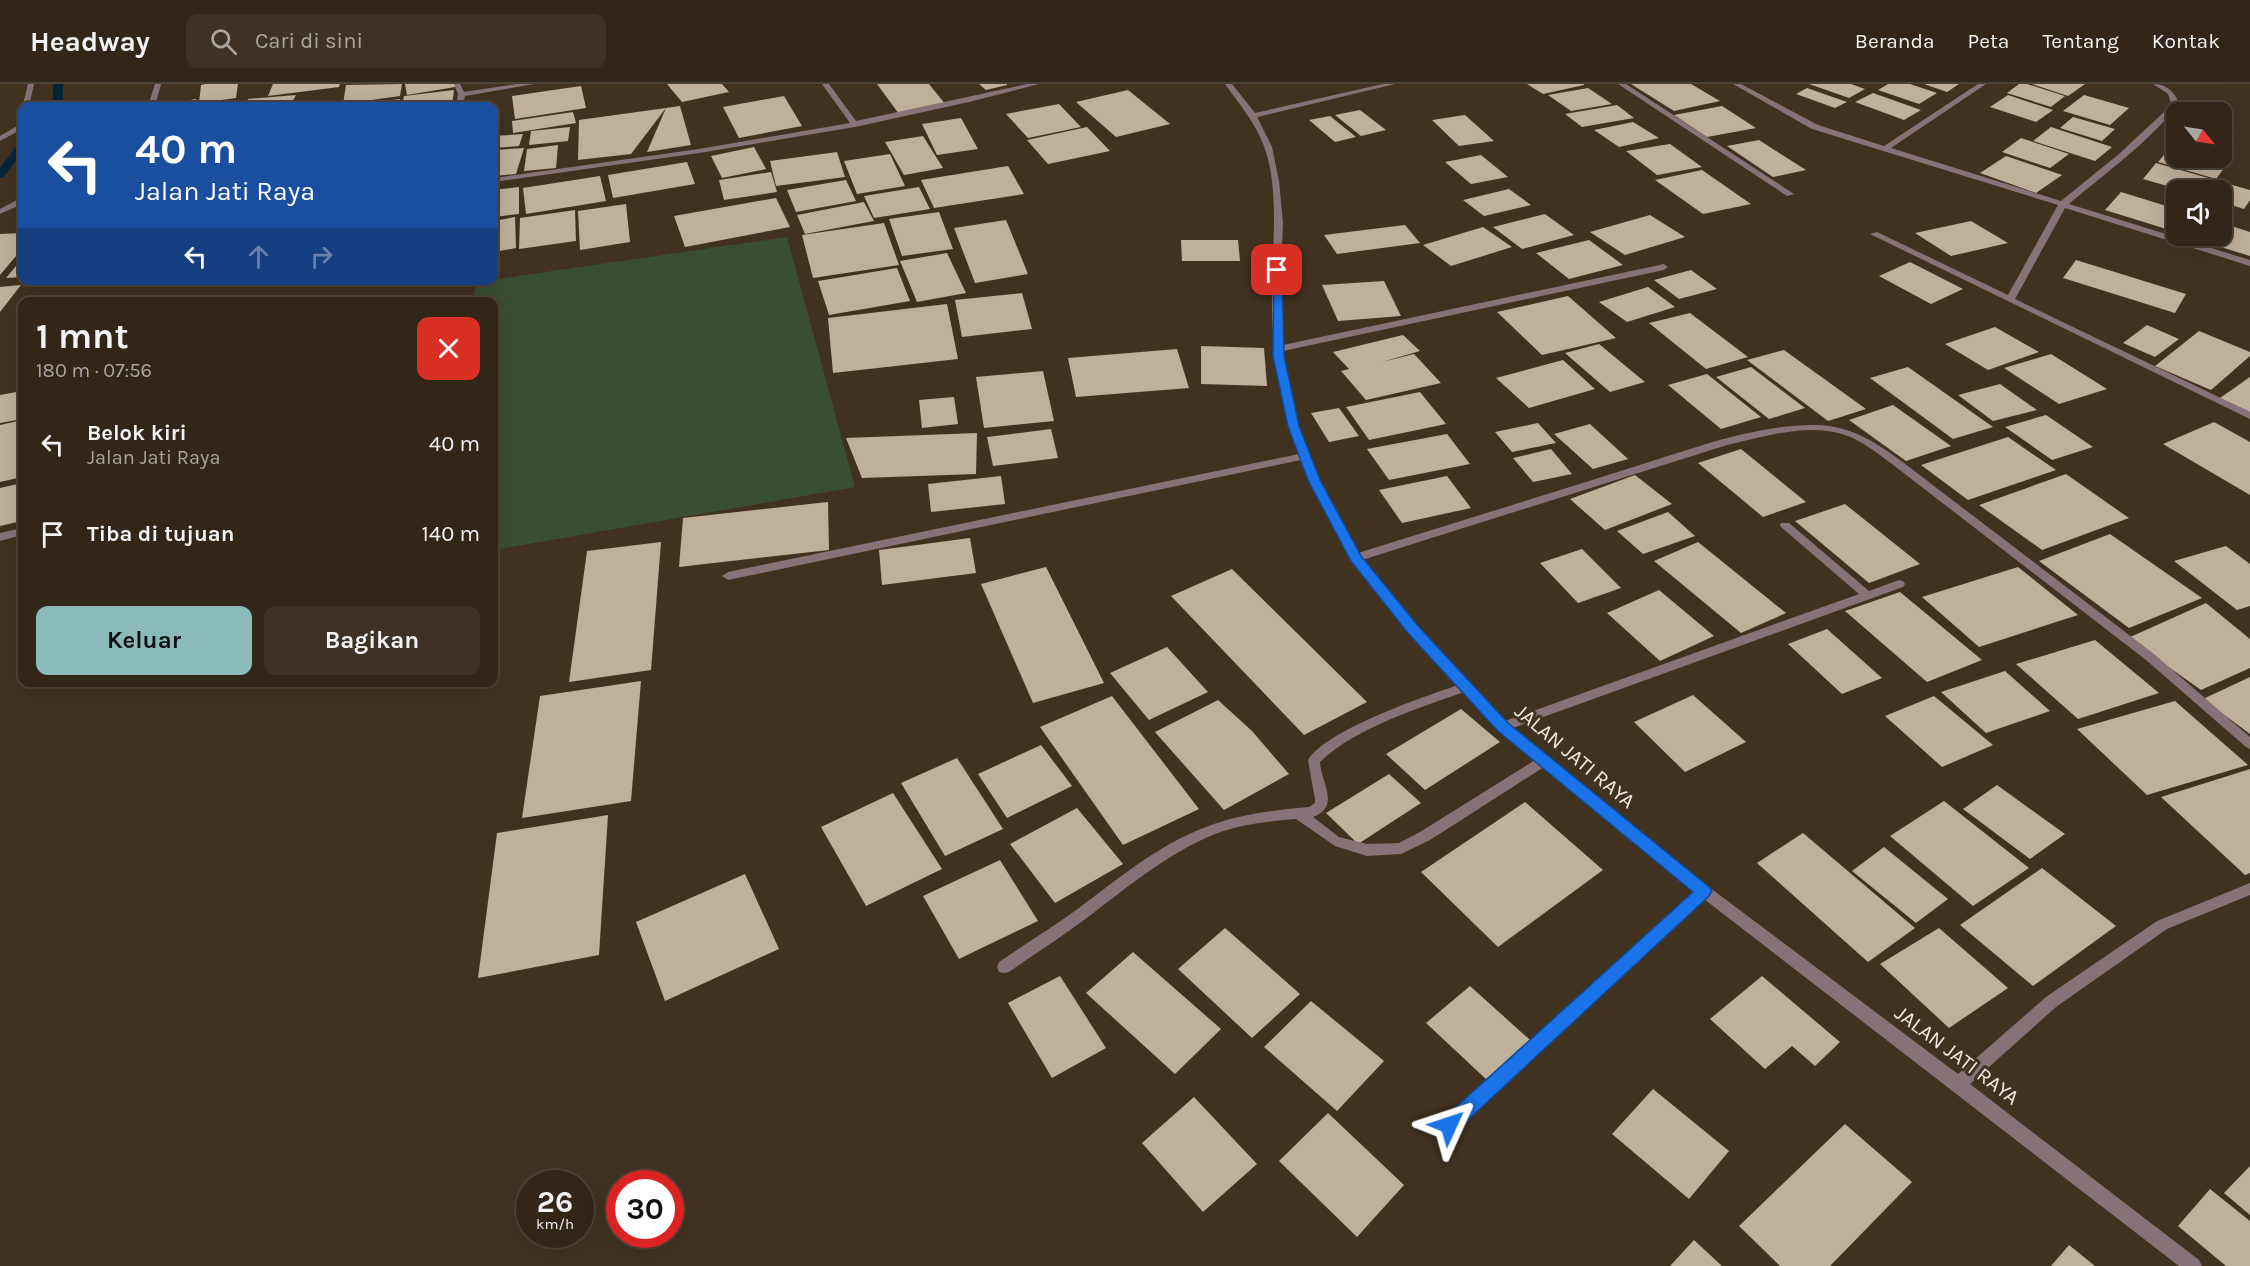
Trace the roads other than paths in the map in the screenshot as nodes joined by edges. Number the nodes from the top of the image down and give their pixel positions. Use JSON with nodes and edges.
{"nodes":[{"id":1,"x":31,"y":84,"type":"edge"},
{"id":2,"x":158,"y":84,"type":"edge"},
{"id":3,"x":457,"y":84,"type":"edge"},
{"id":4,"x":531,"y":84,"type":"edge"},
{"id":5,"x":825,"y":84,"type":"edge"},
{"id":6,"x":1036,"y":84,"type":"edge"},
{"id":7,"x":1228,"y":84,"type":"edge"},
{"id":8,"x":1392,"y":84,"type":"edge"},
{"id":9,"x":1621,"y":84,"type":"edge"},
{"id":10,"x":1737,"y":84,"type":"edge"},
{"id":11,"x":1758,"y":84,"type":"edge"},
{"id":12,"x":1983,"y":84,"type":"edge"},
{"id":13,"x":2157,"y":84,"type":"edge"},
{"id":14,"x":1746,"y":90,"type":"junction"},
{"id":15,"x":462,"y":94,"type":"junction"},
{"id":16,"x":26,"y":102,"type":"edge"},
{"id":17,"x":152,"y":102,"type":"edge"},
{"id":18,"x":461,"y":102,"type":"edge"},
{"id":19,"x":1253,"y":116,"type":"junction"},
{"id":20,"x":855,"y":125,"type":"junction"},
{"id":21,"x":18,"y":128,"type":"edge"},
{"id":22,"x":0,"y":139,"type":"edge"},
{"id":23,"x":1884,"y":150,"type":"junction"},
{"id":24,"x":498,"y":179,"type":"edge"},
{"id":25,"x":1790,"y":194,"type":"dead end"},
{"id":26,"x":18,"y":203,"type":"edge"},
{"id":27,"x":2062,"y":205,"type":"junction"},
{"id":28,"x":0,"y":212,"type":"edge"},
{"id":29,"x":1874,"y":234,"type":"dead end"},
{"id":30,"x":2250,"y":263,"type":"edge"},
{"id":31,"x":1664,"y":267,"type":"dead end"},
{"id":32,"x":2011,"y":298,"type":"junction"},
{"id":33,"x":1279,"y":349,"type":"junction"},
{"id":34,"x":2250,"y":416,"type":"edge"},
{"id":35,"x":1305,"y":456,"type":"junction"},
{"id":36,"x":1785,"y":525,"type":"dead end"},
{"id":37,"x":18,"y":533,"type":"edge"},
{"id":38,"x":0,"y":537,"type":"edge"},
{"id":39,"x":1355,"y":558,"type":"junction"},
{"id":40,"x":728,"y":576,"type":"dead end"},
{"id":41,"x":1899,"y":584,"type":"dead end"},
{"id":42,"x":1868,"y":595,"type":"junction"},
{"id":43,"x":1466,"y":687,"type":"junction"},
{"id":44,"x":1503,"y":727,"type":"junction"},
{"id":45,"x":2250,"y":744,"type":"edge"},
{"id":46,"x":1544,"y":761,"type":"junction"},
{"id":47,"x":1298,"y":813,"type":"junction"},
{"id":48,"x":2250,"y":889,"type":"edge"},
{"id":49,"x":1704,"y":891,"type":"junction"},
{"id":50,"x":1004,"y":967,"type":"dead end"},
{"id":51,"x":1958,"y":1084,"type":"junction"},
{"id":52,"x":1449,"y":1125,"type":"dead end"},
{"id":53,"x":2193,"y":1266,"type":"edge"}],
"edges":[{"from":1,"to":16,"type":"street"},
{"from":2,"to":17,"type":"street"},
{"from":3,"to":15,"type":"street"},
{"from":4,"to":15,"type":"street"},
{"from":5,"to":20,"type":"street"},
{"from":6,"to":20,"type":"street"},
{"from":7,"to":19,"type":"street","name":"JALAN JATI RAYA"},
{"from":8,"to":19,"type":"street"},
{"from":9,"to":25,"type":"street"},
{"from":10,"to":14,"type":"street"},
{"from":11,"to":14,"type":"street"},
{"from":12,"to":23,"type":"street"},
{"from":13,"to":27,"type":"street"},
{"from":14,"to":23,"type":"street"},
{"from":15,"to":18,"type":"street"},
{"from":19,"to":33,"type":"street","name":"JALAN JATI RAYA"},
{"from":20,"to":24,"type":"street"},
{"from":21,"to":22,"type":"street"},
{"from":23,"to":27,"type":"street"},
{"from":26,"to":28,"type":"street"},
{"from":27,"to":30,"type":"street"},
{"from":27,"to":32,"type":"street"},
{"from":29,"to":32,"type":"street"},
{"from":31,"to":33,"type":"street"},
{"from":32,"to":34,"type":"street"},
{"from":33,"to":35,"type":"street","name":"JALAN JATI RAYA"},
{"from":35,"to":39,"type":"street","name":"JALAN JATI RAYA"},
{"from":35,"to":40,"type":"street"},
{"from":36,"to":42,"type":"street"},
{"from":37,"to":38,"type":"street"},
{"from":39,"to":43,"type":"street","name":"JALAN JATI RAYA"},
{"from":39,"to":45,"type":"street"},
{"from":41,"to":42,"type":"street"},
{"from":42,"to":44,"type":"street"},
{"from":43,"to":44,"type":"street","name":"JALAN JATI RAYA"},
{"from":43,"to":47,"type":"street"},
{"from":44,"to":46,"type":"street","name":"JALAN JATI RAYA"},
{"from":46,"to":47,"type":"street"},
{"from":46,"to":49,"type":"street","name":"JALAN JATI RAYA"},
{"from":47,"to":50,"type":"street"},
{"from":48,"to":51,"type":"street"},
{"from":49,"to":51,"type":"street","name":"JALAN JATI RAYA"},
{"from":49,"to":52,"type":"street"},
{"from":51,"to":53,"type":"street","name":"JALAN JATI RAYA"}]}
